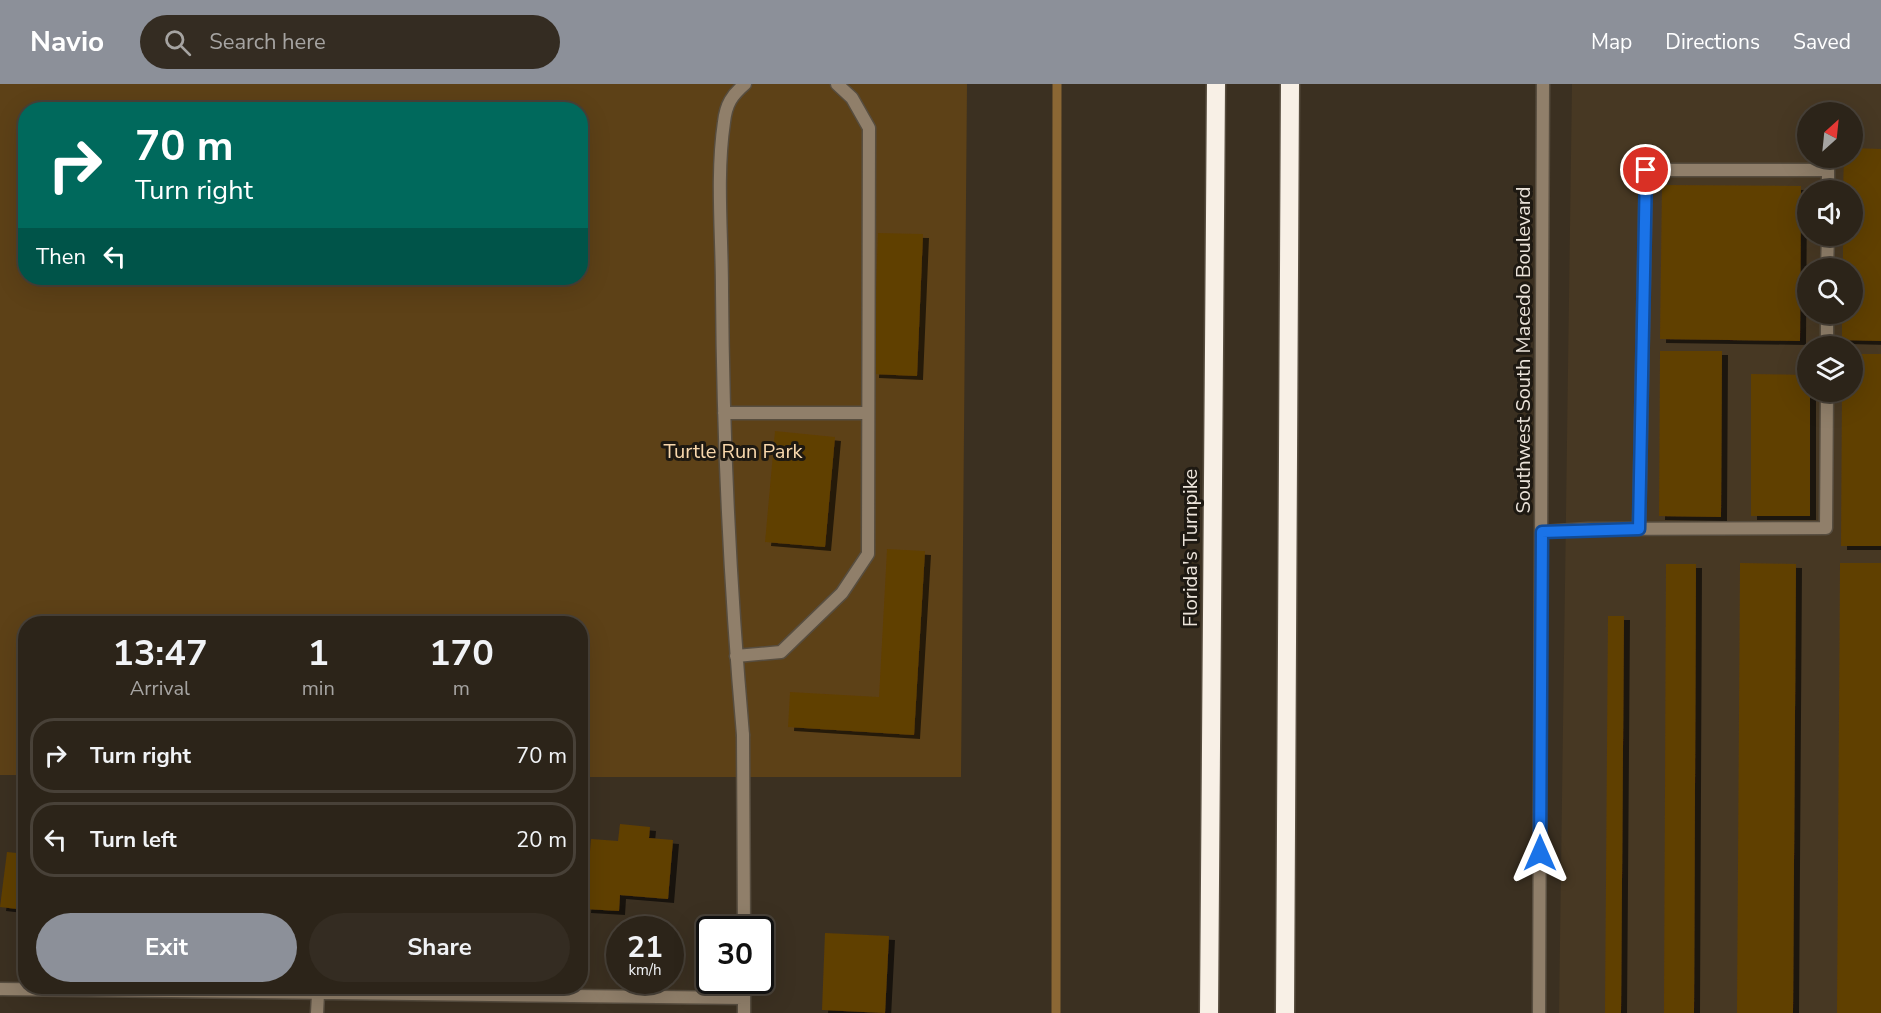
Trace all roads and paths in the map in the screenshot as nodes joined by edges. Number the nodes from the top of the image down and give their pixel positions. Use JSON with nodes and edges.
{"nodes":[{"id":1,"x":745,"y":84,"type":"edge"},
{"id":2,"x":837,"y":84,"type":"edge"},
{"id":3,"x":1216,"y":84,"type":"edge"},
{"id":4,"x":1290,"y":84,"type":"edge"},
{"id":5,"x":1543,"y":84,"type":"edge"},
{"id":6,"x":1828,"y":180,"type":"edge"},
{"id":7,"x":1827,"y":402,"type":"edge"},
{"id":8,"x":868,"y":413,"type":"junction"},
{"id":9,"x":724,"y":414,"type":"junction"},
{"id":10,"x":1639,"y":529,"type":"junction"},
{"id":11,"x":1542,"y":532,"type":"junction"},
{"id":12,"x":736,"y":656,"type":"junction"},
{"id":13,"x":744,"y":916,"type":"edge"},
{"id":14,"x":0,"y":989,"type":"edge"},
{"id":15,"x":18,"y":989,"type":"edge"},
{"id":16,"x":318,"y":994,"type":"joint"},
{"id":17,"x":744,"y":994,"type":"edge"},
{"id":18,"x":744,"y":998,"type":"junction"},
{"id":19,"x":317,"y":1013,"type":"edge"},
{"id":20,"x":744,"y":1013,"type":"edge"},
{"id":21,"x":1209,"y":1013,"type":"edge"},
{"id":22,"x":1284,"y":1013,"type":"edge"},
{"id":23,"x":1539,"y":1013,"type":"edge"}],
"edges":[{"from":1,"to":9,"type":"street"},
{"from":2,"to":8,"type":"street"},
{"from":3,"to":21,"type":"highway","name":"Florida's Turnpike"},
{"from":4,"to":22,"type":"highway"},
{"from":5,"to":11,"type":"street","name":"Southwest South Macedo Boulevard"},
{"from":6,"to":10,"type":"street"},
{"from":7,"to":10,"type":"street"},
{"from":8,"to":9,"type":"street"},
{"from":8,"to":12,"type":"street"},
{"from":9,"to":12,"type":"street"},
{"from":10,"to":11,"type":"street"},
{"from":11,"to":23,"type":"street","name":"Southwest South Macedo Boulevard"},
{"from":12,"to":13,"type":"street"},
{"from":14,"to":15,"type":"street"},
{"from":16,"to":18,"type":"street"},
{"from":16,"to":19,"type":"street"},
{"from":17,"to":18,"type":"street"},
{"from":18,"to":20,"type":"street"}]}
